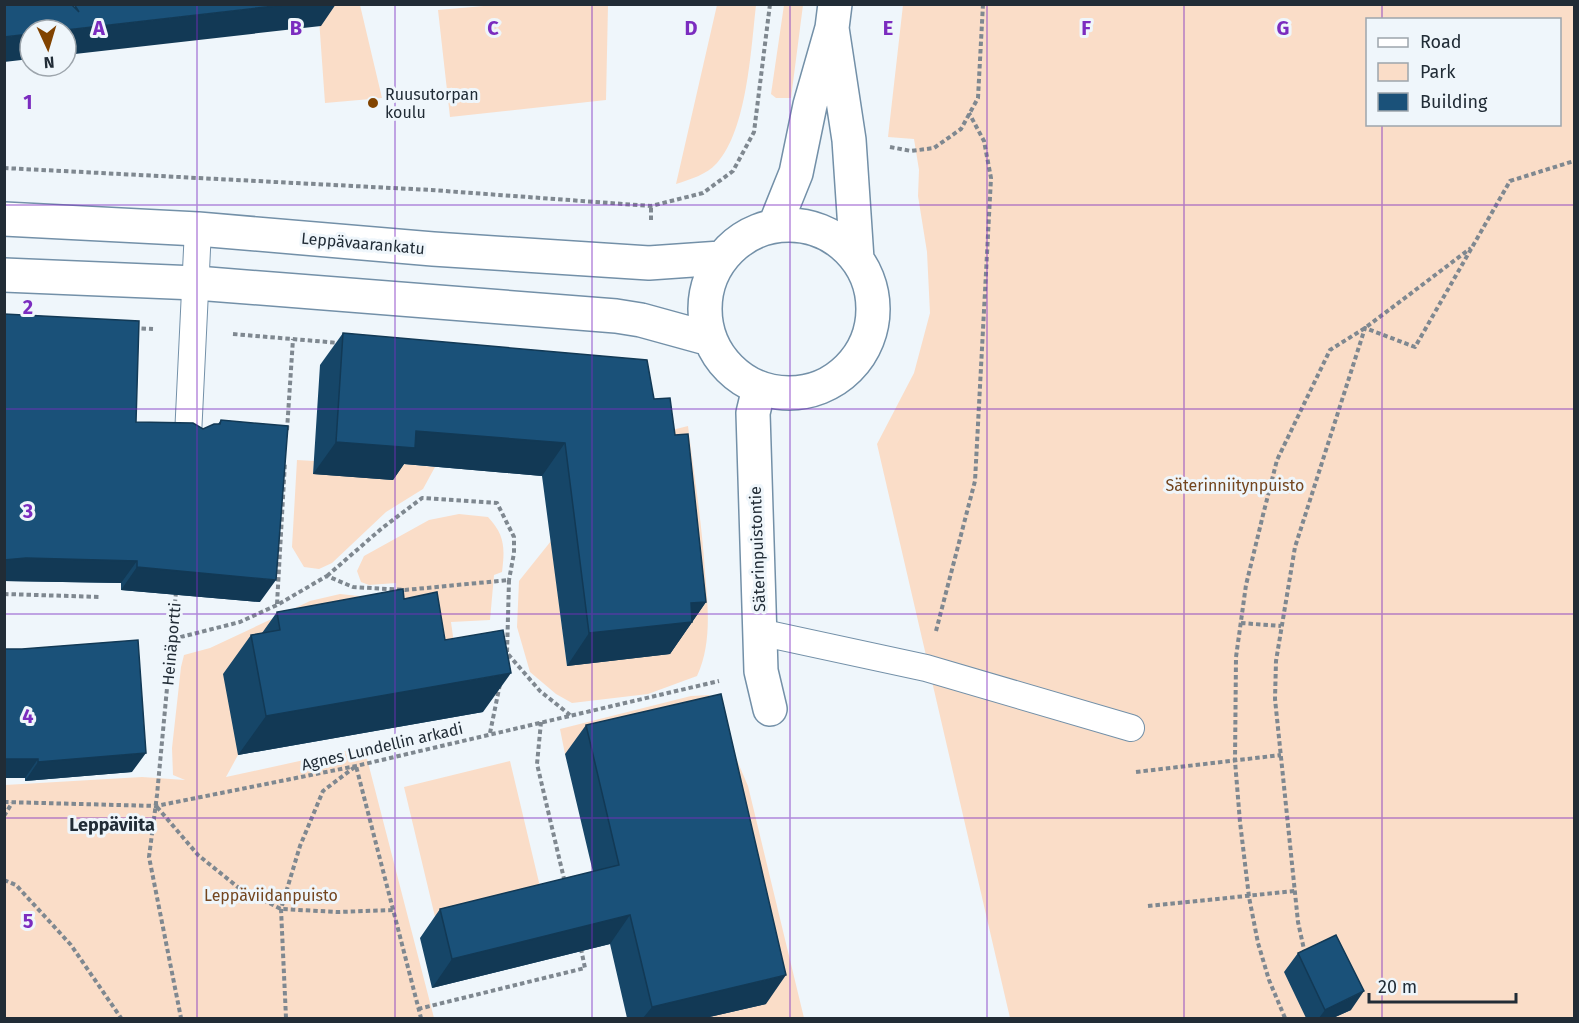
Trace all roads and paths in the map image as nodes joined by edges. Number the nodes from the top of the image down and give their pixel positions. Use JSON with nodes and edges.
{"nodes":[{"id":1,"x":770,"y":4,"type":"edge"},
{"id":2,"x":983,"y":4,"type":"edge"},
{"id":3,"x":834,"y":16,"type":"edge"},
{"id":4,"x":969,"y":113,"type":"junction"},
{"id":5,"x":911,"y":151,"type":"dead end"},
{"id":6,"x":1575,"y":161,"type":"edge"},
{"id":7,"x":4,"y":168,"type":"edge"},
{"id":8,"x":4,"y":219,"type":"edge"},
{"id":9,"x":775,"y":225,"type":"junction"},
{"id":10,"x":198,"y":229,"type":"junction"},
{"id":11,"x":1473,"y":247,"type":"junction"},
{"id":12,"x":721,"y":258,"type":"junction"},
{"id":13,"x":857,"y":259,"type":"junction"},
{"id":14,"x":4,"y":274,"type":"edge"},
{"id":15,"x":196,"y":283,"type":"junction"},
{"id":16,"x":123,"y":328,"type":"edge"},
{"id":17,"x":1365,"y":328,"type":"junction"},
{"id":18,"x":194,"y":331,"type":"junction"},
{"id":19,"x":293,"y":339,"type":"dead end"},
{"id":20,"x":710,"y":339,"type":"junction"},
{"id":21,"x":759,"y":388,"type":"junction"},
{"id":22,"x":287,"y":432,"type":"edge"},
{"id":23,"x":188,"y":436,"type":"edge"},
{"id":24,"x":285,"y":460,"type":"edge"},
{"id":25,"x":327,"y":576,"type":"junction"},
{"id":26,"x":509,"y":580,"type":"junction"},
{"id":27,"x":176,"y":583,"type":"edge"},
{"id":28,"x":4,"y":594,"type":"edge"},
{"id":29,"x":101,"y":597,"type":"dead end"},
{"id":30,"x":277,"y":605,"type":"junction"},
{"id":31,"x":1241,"y":623,"type":"junction"},
{"id":32,"x":1281,"y":627,"type":"junction"},
{"id":33,"x":759,"y":632,"type":"junction"},
{"id":34,"x":172,"y":639,"type":"junction"},
{"id":35,"x":507,"y":653,"type":"junction"},
{"id":36,"x":504,"y":664,"type":"edge"},
{"id":37,"x":926,"y":669,"type":"junction"},
{"id":38,"x":761,"y":671,"type":"junction"},
{"id":39,"x":502,"y":676,"type":"edge"},
{"id":40,"x":770,"y":709,"type":"dead end"},
{"id":41,"x":571,"y":716,"type":"junction"},
{"id":42,"x":541,"y":722,"type":"junction"},
{"id":43,"x":1131,"y":728,"type":"dead end"},
{"id":44,"x":490,"y":733,"type":"junction"},
{"id":45,"x":1281,"y":755,"type":"junction"},
{"id":46,"x":1235,"y":761,"type":"junction"},
{"id":47,"x":356,"y":766,"type":"junction"},
{"id":48,"x":1136,"y":772,"type":"dead end"},
{"id":49,"x":4,"y":802,"type":"edge"},
{"id":50,"x":12,"y":803,"type":"junction"},
{"id":51,"x":156,"y":806,"type":"junction"},
{"id":52,"x":4,"y":816,"type":"edge"},
{"id":53,"x":4,"y":880,"type":"edge"},
{"id":54,"x":566,"y":888,"type":"edge"},
{"id":55,"x":1295,"y":891,"type":"junction"},
{"id":56,"x":1249,"y":897,"type":"junction"},
{"id":57,"x":1148,"y":906,"type":"dead end"},
{"id":58,"x":281,"y":909,"type":"junction"},
{"id":59,"x":393,"y":910,"type":"junction"},
{"id":60,"x":580,"y":945,"type":"edge"},
{"id":61,"x":1305,"y":955,"type":"edge"},
{"id":62,"x":418,"y":1009,"type":"junction"},
{"id":63,"x":121,"y":1018,"type":"edge"},
{"id":64,"x":181,"y":1018,"type":"edge"},
{"id":65,"x":286,"y":1018,"type":"edge"},
{"id":66,"x":421,"y":1018,"type":"edge"},
{"id":67,"x":1286,"y":1018,"type":"edge"}],
"edges":[{"from":1,"to":7,"type":"path"},
{"from":2,"to":4,"type":"path"},
{"from":3,"to":9,"type":"main road"},
{"from":3,"to":13,"type":"main road"},
{"from":4,"to":5,"type":"path"},
{"from":4,"to":37,"type":"path"},
{"from":6,"to":11,"type":"path"},
{"from":8,"to":10,"type":"main road","name":"Leppävaarankatu"},
{"from":9,"to":12,"type":"main road"},
{"from":9,"to":13,"type":"main road"},
{"from":10,"to":12,"type":"main road","name":"Leppävaarankatu"},
{"from":10,"to":15,"type":"lane"},
{"from":11,"to":17,"type":"path"},
{"from":11,"to":17,"type":"path"},
{"from":12,"to":20,"type":"main road"},
{"from":13,"to":21,"type":"main road"},
{"from":14,"to":15,"type":"main road"},
{"from":15,"to":18,"type":"lane"},
{"from":15,"to":20,"type":"main road"},
{"from":16,"to":18,"type":"path"},
{"from":17,"to":31,"type":"path"},
{"from":17,"to":32,"type":"path"},
{"from":18,"to":23,"type":"lane"},
{"from":19,"to":22,"type":"path"},
{"from":20,"to":21,"type":"main road"},
{"from":21,"to":33,"type":"main road","name":"Säterinpuistontie"},
{"from":24,"to":30,"type":"path"},
{"from":25,"to":26,"type":"path"},
{"from":25,"to":26,"type":"path"},
{"from":25,"to":30,"type":"path"},
{"from":26,"to":35,"type":"path"},
{"from":27,"to":34,"type":"path","name":"Heinäportti"},
{"from":28,"to":29,"type":"path"},
{"from":30,"to":34,"type":"path"},
{"from":31,"to":32,"type":"path"},
{"from":31,"to":46,"type":"path"},
{"from":32,"to":45,"type":"path"},
{"from":33,"to":37,"type":"lane"},
{"from":33,"to":38,"type":"main road","name":"Säterinpuistontie"},
{"from":34,"to":51,"type":"path","name":"Heinäportti"},
{"from":35,"to":36,"type":"path"},
{"from":35,"to":41,"type":"path"},
{"from":37,"to":43,"type":"lane"},
{"from":38,"to":40,"type":"main road","name":"Säterinpuistontie"},
{"from":38,"to":41,"type":"path","name":"Agnes Lundellin arkadi"},
{"from":39,"to":44,"type":"path"},
{"from":41,"to":42,"type":"path","name":"Agnes Lundellin arkadi"},
{"from":42,"to":44,"type":"path","name":"Agnes Lundellin arkadi"},
{"from":42,"to":54,"type":"path"},
{"from":44,"to":47,"type":"path","name":"Agnes Lundellin arkadi"},
{"from":45,"to":46,"type":"path"},
{"from":45,"to":55,"type":"path"},
{"from":46,"to":48,"type":"path"},
{"from":46,"to":56,"type":"path"},
{"from":47,"to":51,"type":"path","name":"Agnes Lundellin arkadi"},
{"from":47,"to":58,"type":"path"},
{"from":47,"to":59,"type":"path"},
{"from":49,"to":50,"type":"path","name":"Agnes Lundellin arkadi"},
{"from":50,"to":51,"type":"path","name":"Agnes Lundellin arkadi"},
{"from":50,"to":52,"type":"path"},
{"from":51,"to":58,"type":"path"},
{"from":51,"to":64,"type":"path","name":"Heinäportti"},
{"from":53,"to":63,"type":"path"},
{"from":55,"to":56,"type":"path"},
{"from":55,"to":61,"type":"path"},
{"from":56,"to":57,"type":"path"},
{"from":56,"to":67,"type":"path"},
{"from":58,"to":59,"type":"path"},
{"from":58,"to":65,"type":"path"},
{"from":59,"to":62,"type":"path"},
{"from":60,"to":62,"type":"path"},
{"from":62,"to":66,"type":"path"}]}
